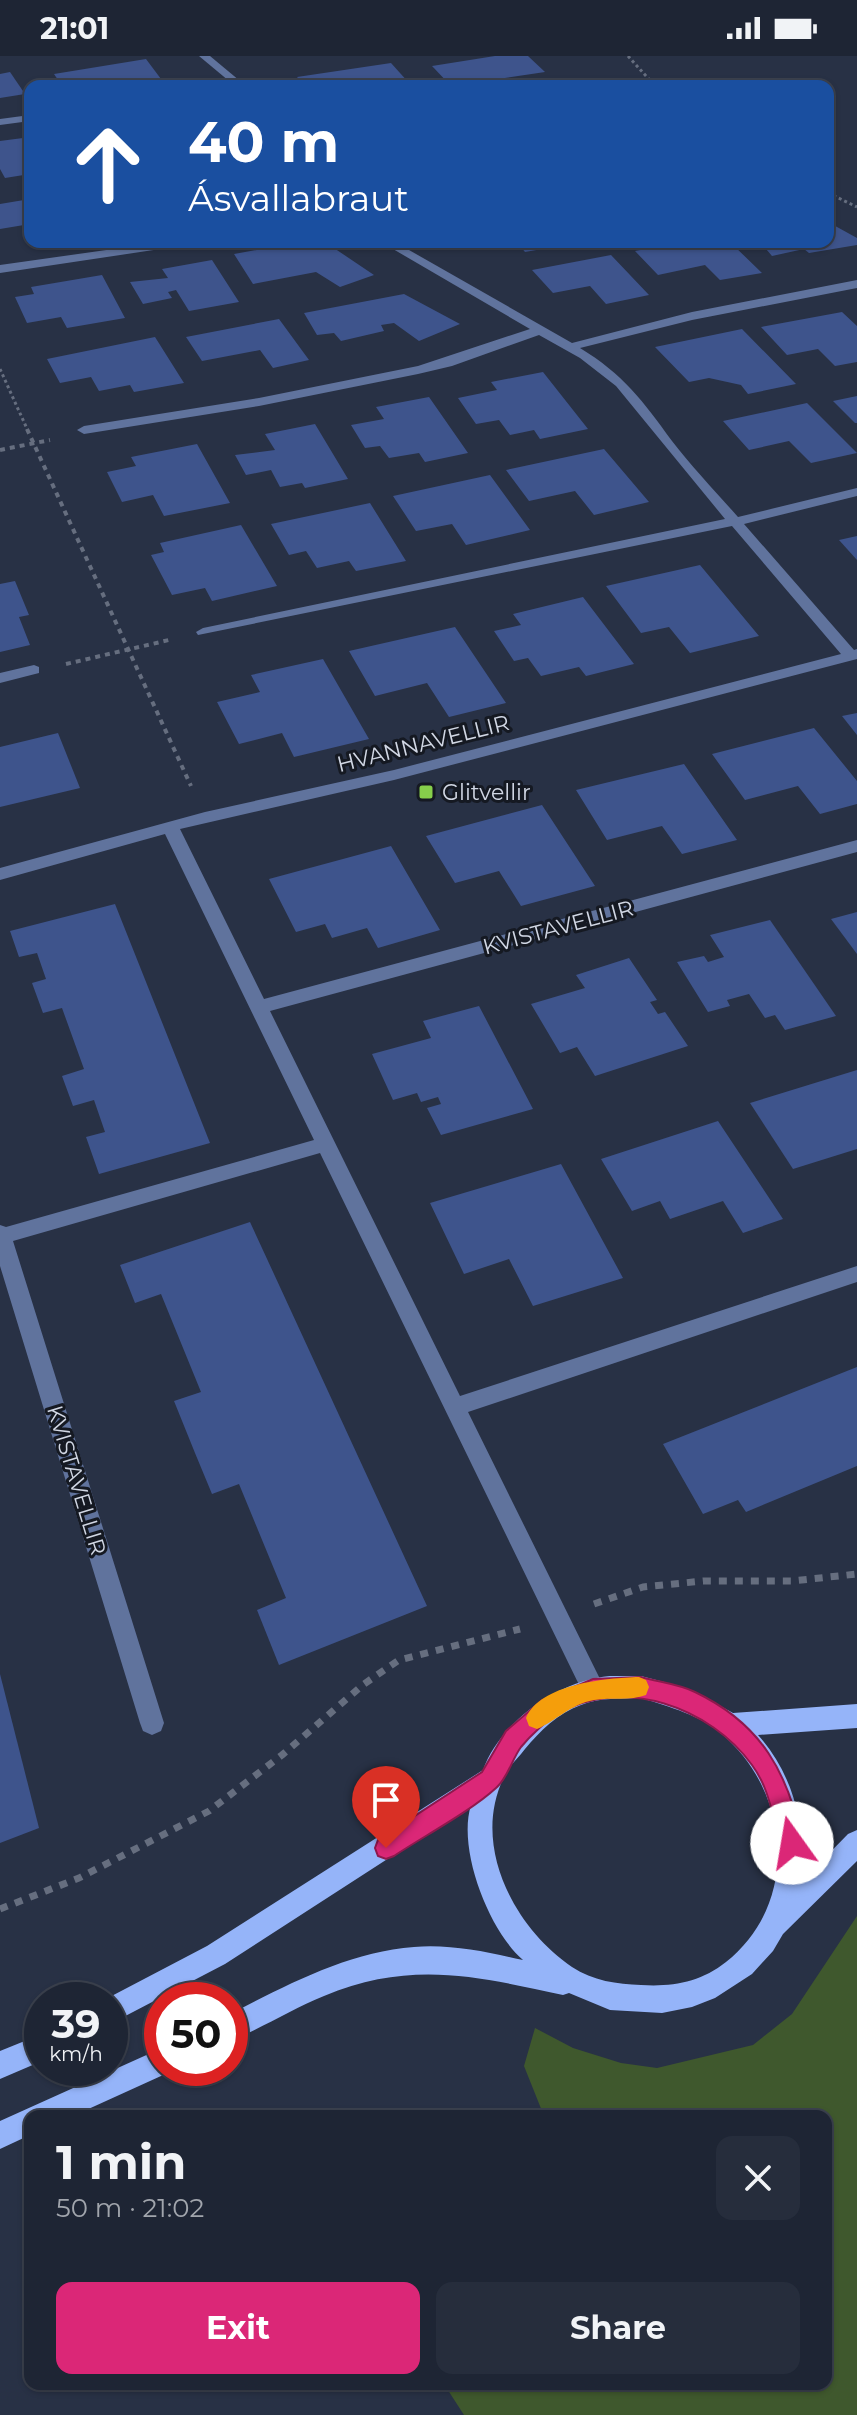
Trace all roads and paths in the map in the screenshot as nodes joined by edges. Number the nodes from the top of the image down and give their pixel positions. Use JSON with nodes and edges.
{"nodes":[{"id":1,"x":204,"y":56,"type":"edge"},
{"id":2,"x":628,"y":56,"type":"edge"},
{"id":3,"x":234,"y":80,"type":"edge"},
{"id":4,"x":650,"y":80,"type":"edge"},
{"id":5,"x":24,"y":119,"type":"edge"},
{"id":6,"x":0,"y":122,"type":"edge"},
{"id":7,"x":834,"y":196,"type":"edge"},
{"id":8,"x":857,"y":207,"type":"edge"},
{"id":9,"x":145,"y":248,"type":"edge"},
{"id":10,"x":397,"y":248,"type":"edge"},
{"id":11,"x":0,"y":269,"type":"edge"},
{"id":12,"x":857,"y":284,"type":"edge"},
{"id":13,"x":540,"y":330,"type":"junction"},
{"id":14,"x":573,"y":346,"type":"junction"},
{"id":15,"x":0,"y":369,"type":"edge"},
{"id":16,"x":84,"y":430,"type":"joint"},
{"id":17,"x":35,"y":444,"type":"junction"},
{"id":18,"x":0,"y":450,"type":"edge"},
{"id":19,"x":857,"y":492,"type":"edge"},
{"id":20,"x":733,"y":522,"type":"junction"},
{"id":21,"x":203,"y":632,"type":"joint"},
{"id":22,"x":127,"y":651,"type":"junction"},
{"id":23,"x":853,"y":654,"type":"edge"},
{"id":24,"x":34,"y":670,"type":"joint"},
{"id":25,"x":0,"y":678,"type":"edge"},
{"id":26,"x":205,"y":817,"type":"junction"},
{"id":27,"x":170,"y":826,"type":"junction"},
{"id":28,"x":857,"y":846,"type":"edge"},
{"id":29,"x":0,"y":874,"type":"edge"},
{"id":30,"x":259,"y":1007,"type":"junction"},
{"id":31,"x":326,"y":1144,"type":"junction"},
{"id":32,"x":0,"y":1236,"type":"edge"},
{"id":33,"x":857,"y":1274,"type":"edge"},
{"id":34,"x":455,"y":1407,"type":"junction"},
{"id":35,"x":857,"y":1574,"type":"edge"},
{"id":36,"x":557,"y":1616,"type":"junction"},
{"id":37,"x":593,"y":1689,"type":"junction"},
{"id":38,"x":857,"y":1716,"type":"edge"},
{"id":39,"x":152,"y":1723,"type":"dead end"},
{"id":40,"x":731,"y":1725,"type":"junction"},
{"id":41,"x":490,"y":1779,"type":"junction"},
{"id":42,"x":857,"y":1843,"type":"edge"},
{"id":43,"x":0,"y":1909,"type":"edge"},
{"id":44,"x":774,"y":1929,"type":"junction"},
{"id":45,"x":570,"y":1983,"type":"junction"},
{"id":46,"x":128,"y":2001,"type":"edge"},
{"id":47,"x":248,"y":2019,"type":"edge"},
{"id":48,"x":24,"y":2055,"type":"edge"},
{"id":49,"x":0,"y":2065,"type":"edge"},
{"id":50,"x":144,"y":2069,"type":"edge"},
{"id":51,"x":55,"y":2110,"type":"edge"},
{"id":52,"x":24,"y":2124,"type":"edge"},
{"id":53,"x":0,"y":2135,"type":"edge"}],
"edges":[{"from":1,"to":3,"type":"street"},
{"from":2,"to":4,"type":"path"},
{"from":5,"to":6,"type":"street"},
{"from":7,"to":8,"type":"path"},
{"from":9,"to":11,"type":"street"},
{"from":10,"to":13,"type":"street"},
{"from":12,"to":14,"type":"street"},
{"from":13,"to":14,"type":"street"},
{"from":13,"to":16,"type":"street"},
{"from":14,"to":20,"type":"street"},
{"from":15,"to":17,"type":"path"},
{"from":16,"to":17,"type":"path"},
{"from":17,"to":18,"type":"path"},
{"from":17,"to":22,"type":"path"},
{"from":19,"to":20,"type":"street"},
{"from":20,"to":21,"type":"street"},
{"from":20,"to":23,"type":"street"},
{"from":21,"to":22,"type":"path"},
{"from":22,"to":24,"type":"path"},
{"from":22,"to":26,"type":"path"},
{"from":23,"to":26,"type":"street","name":"HVANNAVELLIR"},
{"from":24,"to":25,"type":"street"},
{"from":26,"to":27,"type":"street","name":"HVANNAVELLIR"},
{"from":27,"to":29,"type":"street","name":"HVANNAVELLIR"},
{"from":27,"to":30,"type":"street"},
{"from":28,"to":30,"type":"street","name":"KVISTAVELLIR"},
{"from":30,"to":31,"type":"street"},
{"from":31,"to":32,"type":"street","name":"KVISTAVELLIR"},
{"from":31,"to":34,"type":"street"},
{"from":32,"to":39,"type":"street","name":"KVISTAVELLIR"},
{"from":33,"to":34,"type":"street"},
{"from":34,"to":36,"type":"street"},
{"from":35,"to":36,"type":"path"},
{"from":36,"to":37,"type":"street"},
{"from":36,"to":43,"type":"path"},
{"from":37,"to":40,"type":"main road"},
{"from":37,"to":41,"type":"main road"},
{"from":38,"to":40,"type":"main road"},
{"from":40,"to":44,"type":"main road"},
{"from":41,"to":45,"type":"main road"},
{"from":41,"to":46,"type":"main road"},
{"from":42,"to":44,"type":"main road"},
{"from":44,"to":45,"type":"main road"},
{"from":45,"to":47,"type":"main road"},
{"from":48,"to":49,"type":"main road"},
{"from":50,"to":51,"type":"main road"},
{"from":52,"to":53,"type":"main road"}]}
